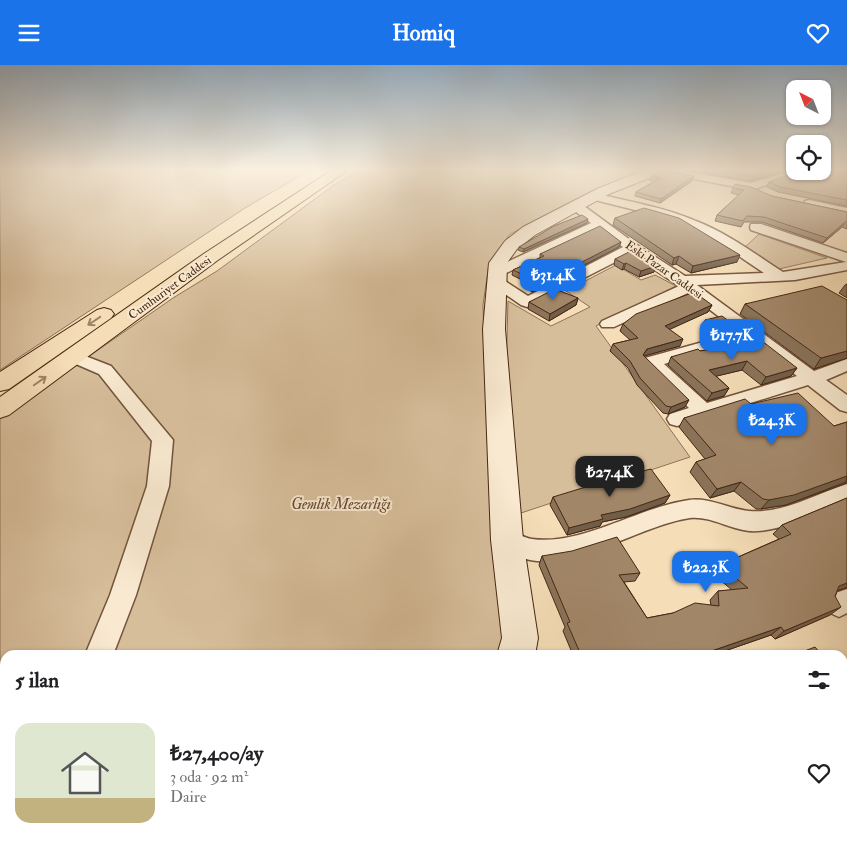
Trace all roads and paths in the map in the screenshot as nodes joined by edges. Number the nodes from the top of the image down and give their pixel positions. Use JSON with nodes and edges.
{"nodes":[{"id":1,"x":266,"y":206,"type":"edge"},
{"id":2,"x":281,"y":206,"type":"edge"},
{"id":3,"x":575,"y":206,"type":"edge"},
{"id":4,"x":588,"y":206,"type":"edge"},
{"id":5,"x":612,"y":206,"type":"edge"},
{"id":6,"x":818,"y":206,"type":"edge"},
{"id":7,"x":765,"y":212,"type":"edge"},
{"id":8,"x":847,"y":212,"type":"edge"},
{"id":9,"x":599,"y":224,"type":"junction"},
{"id":10,"x":746,"y":237,"type":"junction"},
{"id":11,"x":632,"y":248,"type":"junction"},
{"id":12,"x":847,"y":258,"type":"edge"},
{"id":13,"x":847,"y":267,"type":"edge"},
{"id":14,"x":497,"y":277,"type":"junction"},
{"id":15,"x":780,"y":277,"type":"junction"},
{"id":16,"x":796,"y":277,"type":"junction"},
{"id":17,"x":685,"y":284,"type":"junction"},
{"id":18,"x":813,"y":286,"type":"edge"},
{"id":19,"x":608,"y":325,"type":"dead end"},
{"id":20,"x":752,"y":334,"type":"junction"},
{"id":21,"x":75,"y":357,"type":"junction"},
{"id":22,"x":847,"y":365,"type":"edge"},
{"id":23,"x":812,"y":378,"type":"junction"},
{"id":24,"x":0,"y":383,"type":"edge"},
{"id":25,"x":847,"y":405,"type":"edge"},
{"id":26,"x":0,"y":409,"type":"edge"},
{"id":27,"x":704,"y":411,"type":"junction"},
{"id":28,"x":677,"y":419,"type":"dead end"},
{"id":29,"x":847,"y":493,"type":"edge"},
{"id":30,"x":507,"y":540,"type":"junction"},
{"id":31,"x":101,"y":650,"type":"edge"},
{"id":32,"x":517,"y":650,"type":"edge"}],
"edges":[{"from":1,"to":24,"type":"main road","name":"Cumhuriyet Caddesi","one_way":true},
{"from":2,"to":21,"type":"main road","name":"Cumhuriyet Caddesi"},
{"from":3,"to":14,"type":"street"},
{"from":4,"to":9,"type":"street","name":"Eski Pazar Caddesi"},
{"from":5,"to":10,"type":"street"},
{"from":6,"to":8,"type":"street"},
{"from":7,"to":10,"type":"street"},
{"from":9,"to":11,"type":"street","name":"Eski Pazar Caddesi"},
{"from":9,"to":14,"type":"street"},
{"from":10,"to":12,"type":"street"},
{"from":10,"to":15,"type":"street"},
{"from":11,"to":14,"type":"street"},
{"from":11,"to":17,"type":"street","name":"Eski Pazar Caddesi"},
{"from":13,"to":16,"type":"street"},
{"from":14,"to":30,"type":"street"},
{"from":15,"to":16,"type":"street"},
{"from":15,"to":17,"type":"street"},
{"from":16,"to":18,"type":"street"},
{"from":17,"to":19,"type":"street"},
{"from":17,"to":20,"type":"street","name":"Eski Pazar Caddesi"},
{"from":20,"to":23,"type":"street","name":"Eski Pazar Caddesi"},
{"from":20,"to":27,"type":"street"},
{"from":26,"to":21,"type":"main road","name":"Cumhuriyet Caddesi","one_way":true},
{"from":21,"to":31,"type":"street"},
{"from":22,"to":23,"type":"street"},
{"from":23,"to":25,"type":"street","name":"Eski Pazar Caddesi"},
{"from":23,"to":27,"type":"street"},
{"from":27,"to":28,"type":"street"},
{"from":29,"to":30,"type":"street"},
{"from":30,"to":32,"type":"street"}]}
